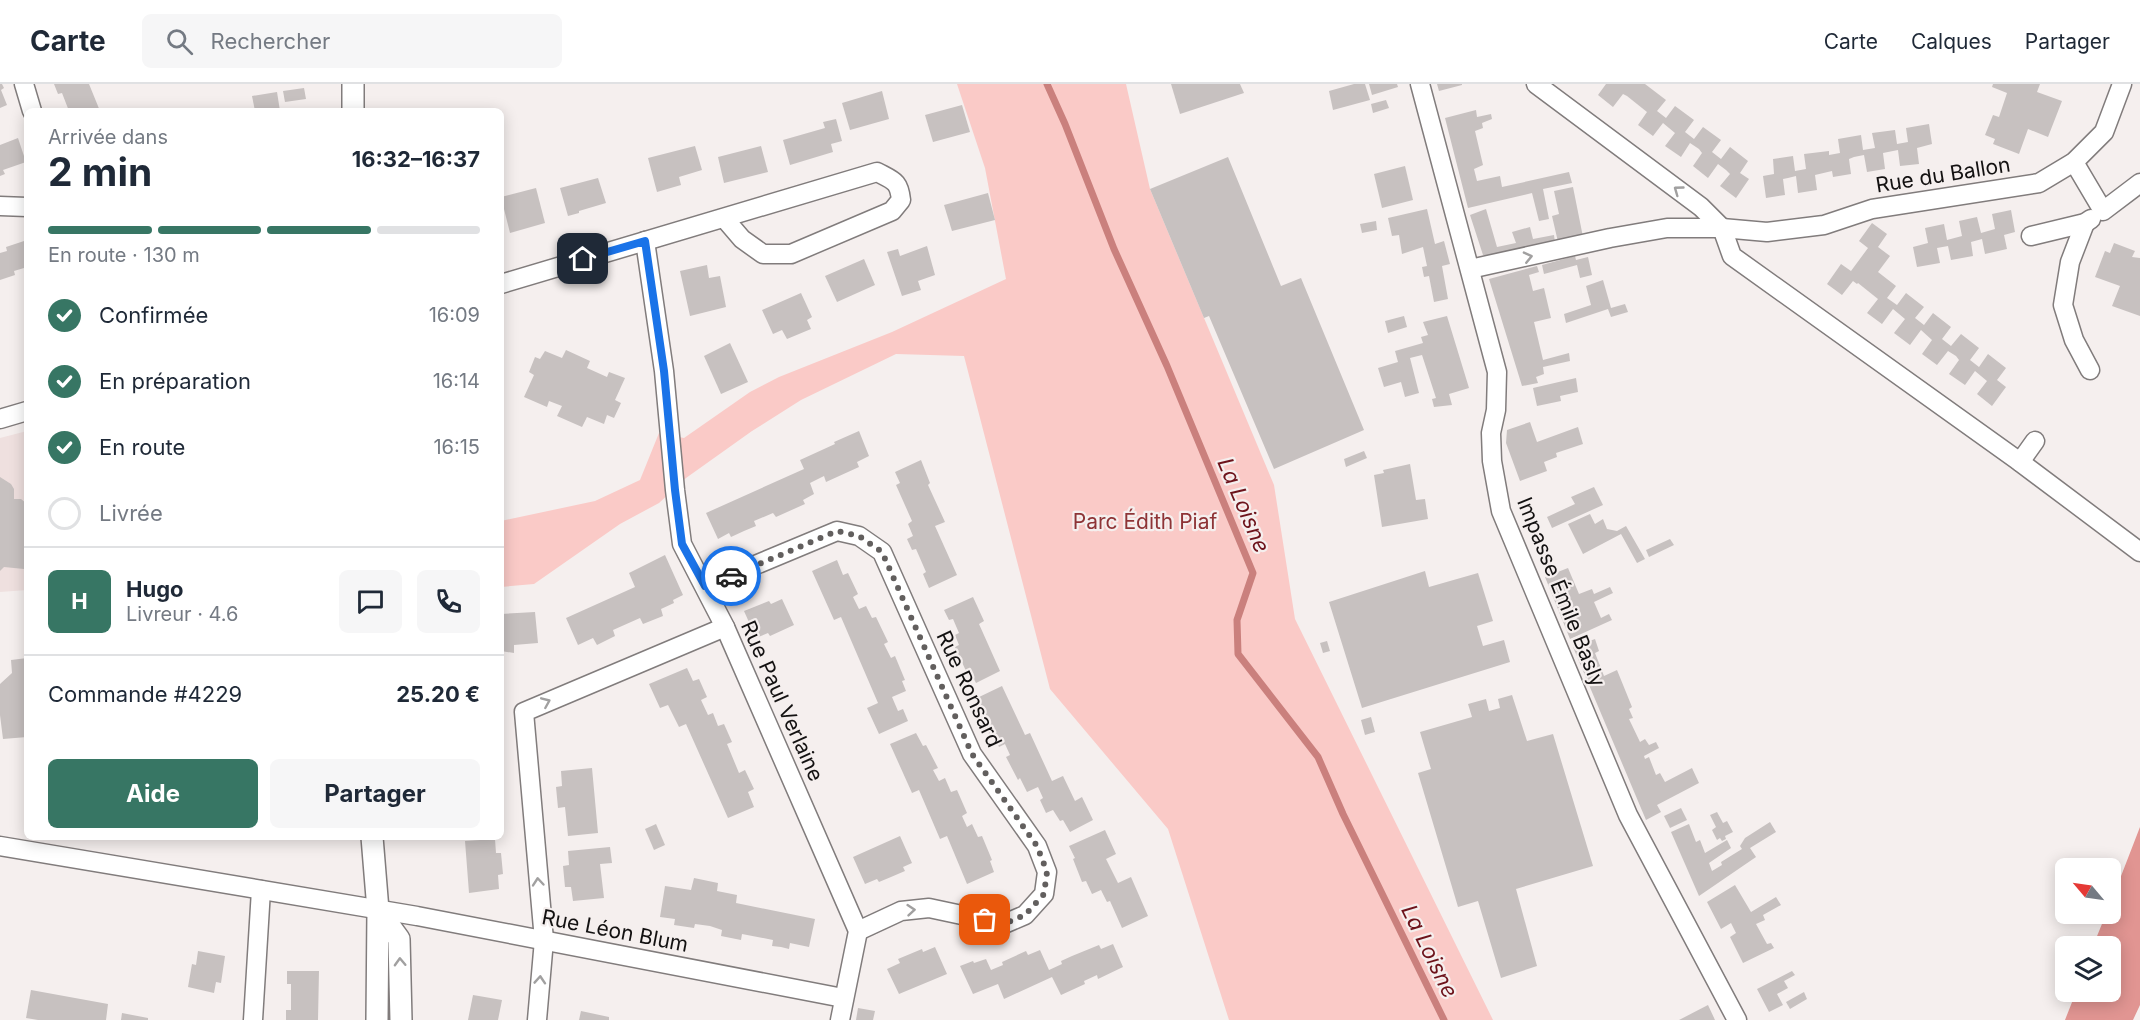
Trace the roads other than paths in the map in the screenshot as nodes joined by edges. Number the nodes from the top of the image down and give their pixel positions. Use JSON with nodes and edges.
{"nodes":[{"id":1,"x":24,"y":84,"type":"edge"},
{"id":2,"x":353,"y":84,"type":"edge"},
{"id":3,"x":1420,"y":84,"type":"edge"},
{"id":4,"x":1536,"y":84,"type":"edge"},
{"id":5,"x":2122,"y":84,"type":"edge"},
{"id":6,"x":31,"y":108,"type":"edge"},
{"id":7,"x":353,"y":108,"type":"edge"},
{"id":8,"x":2074,"y":162,"type":"junction"},
{"id":9,"x":2140,"y":183,"type":"edge"},
{"id":10,"x":0,"y":206,"type":"edge"},
{"id":11,"x":24,"y":207,"type":"edge"},
{"id":12,"x":2103,"y":211,"type":"junction"},
{"id":13,"x":724,"y":218,"type":"junction"},
{"id":14,"x":2085,"y":223,"type":"junction"},
{"id":15,"x":1722,"y":228,"type":"junction"},
{"id":16,"x":2031,"y":237,"type":"dead end"},
{"id":17,"x":645,"y":241,"type":"junction"},
{"id":18,"x":1470,"y":269,"type":"junction"},
{"id":19,"x":504,"y":283,"type":"edge"},
{"id":20,"x":2090,"y":370,"type":"dead end"},
{"id":21,"x":24,"y":412,"type":"edge"},
{"id":22,"x":0,"y":419,"type":"edge"},
{"id":23,"x":2036,"y":441,"type":"dead end"},
{"id":24,"x":2019,"y":462,"type":"junction"},
{"id":25,"x":2140,"y":552,"type":"edge"},
{"id":26,"x":705,"y":586,"type":"junction"},
{"id":27,"x":725,"y":627,"type":"junction"},
{"id":28,"x":372,"y":840,"type":"edge"},
{"id":29,"x":0,"y":846,"type":"edge"},
{"id":30,"x":261,"y":890,"type":"junction"},
{"id":31,"x":378,"y":910,"type":"junction"},
{"id":32,"x":858,"y":931,"type":"junction"},
{"id":33,"x":544,"y":940,"type":"junction"},
{"id":34,"x":843,"y":998,"type":"junction"},
{"id":35,"x":253,"y":1020,"type":"edge"},
{"id":36,"x":377,"y":1020,"type":"edge"},
{"id":37,"x":401,"y":1020,"type":"edge"},
{"id":38,"x":537,"y":1020,"type":"edge"},
{"id":39,"x":840,"y":1020,"type":"edge"},
{"id":40,"x":1737,"y":1020,"type":"edge"}],
"edges":[{"from":1,"to":6,"type":"street"},
{"from":2,"to":7,"type":"street"},
{"from":3,"to":18,"type":"street","name":"Impasse Émile Basly"},
{"from":15,"to":4,"type":"street","one_way":true},
{"from":5,"to":8,"type":"street","name":"Rue du Ballon"},
{"from":8,"to":12,"type":"street"},
{"from":8,"to":15,"type":"street","name":"Rue du Ballon"},
{"from":9,"to":12,"type":"street"},
{"from":10,"to":11,"type":"street"},
{"from":12,"to":14,"type":"street"},
{"from":13,"to":13,"type":"street"},
{"from":13,"to":17,"type":"street"},
{"from":14,"to":16,"type":"street"},
{"from":14,"to":20,"type":"street"},
{"from":18,"to":15,"type":"street","name":"Rue du Ballon","one_way":true},
{"from":15,"to":24,"type":"street"},
{"from":17,"to":19,"type":"street"},
{"from":17,"to":26,"type":"street","name":"Rue Paul Verlaine"},
{"from":18,"to":40,"type":"street","name":"Impasse Émile Basly"},
{"from":21,"to":22,"type":"street"},
{"from":23,"to":24,"type":"street"},
{"from":24,"to":25,"type":"street"},
{"from":26,"to":27,"type":"street","name":"Rue Paul Verlaine"},
{"from":32,"to":26,"type":"street","name":"Rue Ronsard","one_way":true},
{"from":27,"to":32,"type":"street","name":"Rue Paul Verlaine"},
{"from":33,"to":27,"type":"street","one_way":true},
{"from":28,"to":31,"type":"street"},
{"from":29,"to":30,"type":"street","name":"Rue Léon Blum"},
{"from":30,"to":31,"type":"street","name":"Rue Léon Blum"},
{"from":30,"to":35,"type":"street"},
{"from":31,"to":33,"type":"street","name":"Rue Léon Blum"},
{"from":31,"to":36,"type":"street"},
{"from":37,"to":31,"type":"street","one_way":true},
{"from":32,"to":34,"type":"street"},
{"from":33,"to":34,"type":"street","name":"Rue Léon Blum"},
{"from":38,"to":33,"type":"street","one_way":true},
{"from":34,"to":39,"type":"street"}]}
